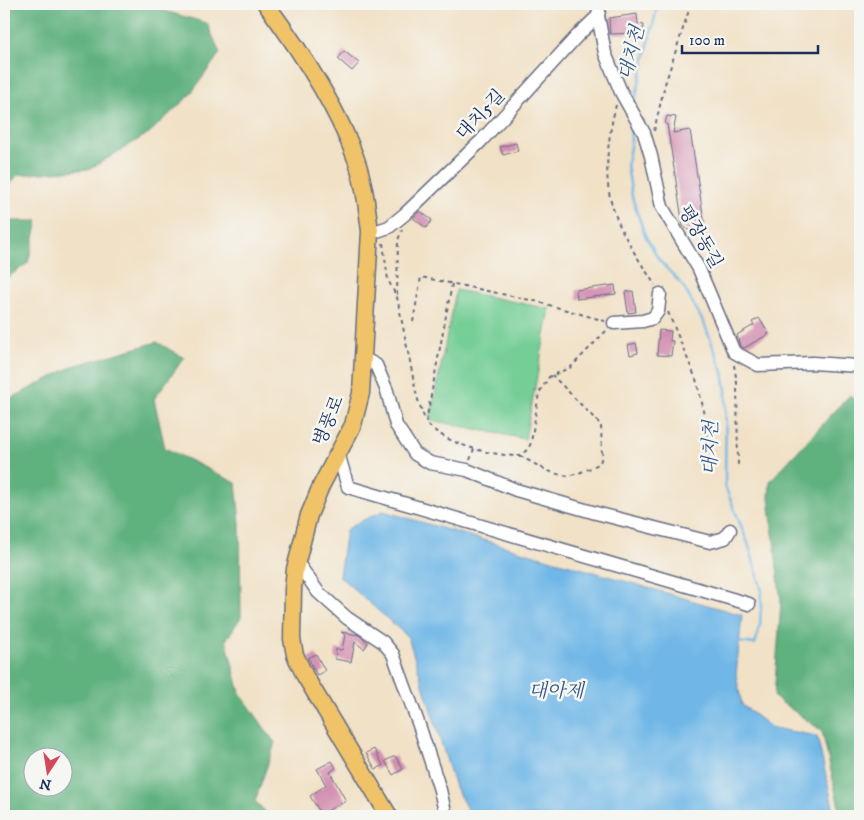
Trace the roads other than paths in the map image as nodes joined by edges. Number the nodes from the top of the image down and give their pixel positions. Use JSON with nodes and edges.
{"nodes":[{"id":1,"x":266,"y":4,"type":"edge"},
{"id":2,"x":599,"y":10,"type":"edge"},
{"id":3,"x":376,"y":230,"type":"junction"},
{"id":4,"x":660,"y":294,"type":"road end"},
{"id":5,"x":614,"y":323,"type":"road end"},
{"id":6,"x":363,"y":358,"type":"junction"},
{"id":7,"x":860,"y":368,"type":"edge"},
{"id":8,"x":338,"y":453,"type":"junction"},
{"id":9,"x":730,"y":530,"type":"dead end"},
{"id":10,"x":297,"y":562,"type":"junction"},
{"id":11,"x":749,"y":604,"type":"dead end"},
{"id":12,"x":389,"y":816,"type":"edge"},
{"id":13,"x":446,"y":816,"type":"edge"}],
"edges":[{"from":1,"to":3,"type":"main road","name":"병풍로"},
{"from":2,"to":3,"type":"street","name":"대치5길"},
{"from":2,"to":7,"type":"street","name":"평장동길"},
{"from":3,"to":6,"type":"main road","name":"병풍로"},
{"from":4,"to":5,"type":"street"},
{"from":6,"to":8,"type":"main road","name":"병풍로"},
{"from":6,"to":9,"type":"street"},
{"from":8,"to":10,"type":"main road","name":"병풍로"},
{"from":8,"to":11,"type":"street"},
{"from":10,"to":12,"type":"main road","name":"병풍로"},
{"from":10,"to":13,"type":"street"}]}
